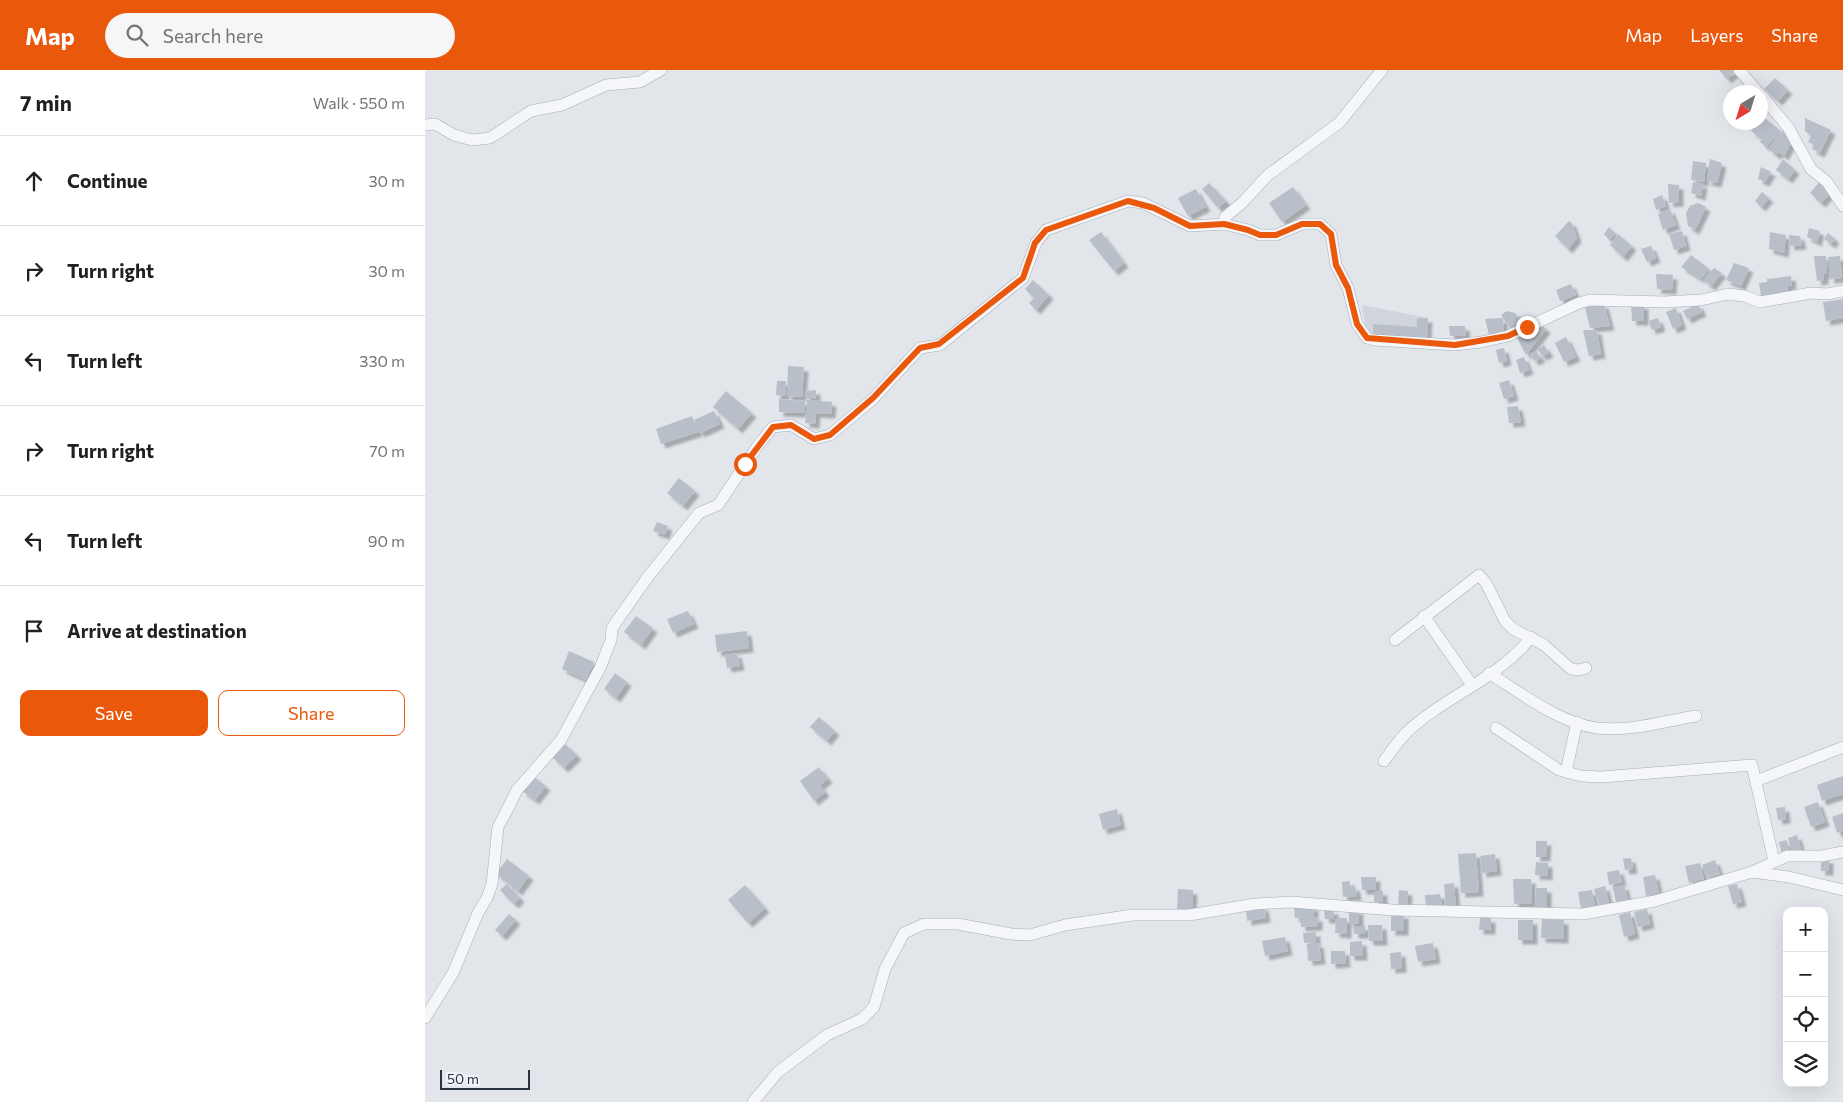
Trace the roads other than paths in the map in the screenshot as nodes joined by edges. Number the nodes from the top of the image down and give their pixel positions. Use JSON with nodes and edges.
{"nodes":[{"id":1,"x":661,"y":70,"type":"edge"},
{"id":2,"x":1383,"y":70,"type":"edge"},
{"id":3,"x":1739,"y":70,"type":"edge"},
{"id":4,"x":1752,"y":85,"type":"edge"},
{"id":5,"x":1768,"y":104,"type":"edge"},
{"id":6,"x":425,"y":125,"type":"edge"},
{"id":7,"x":1843,"y":206,"type":"edge"},
{"id":8,"x":1224,"y":224,"type":"junction"},
{"id":9,"x":1843,"y":291,"type":"edge"},
{"id":10,"x":1424,"y":616,"type":"junction"},
{"id":11,"x":1531,"y":637,"type":"junction"},
{"id":12,"x":1395,"y":640,"type":"dead end"},
{"id":13,"x":1586,"y":668,"type":"dead end"},
{"id":14,"x":1489,"y":673,"type":"junction"},
{"id":15,"x":1472,"y":685,"type":"junction"},
{"id":16,"x":1696,"y":716,"type":"dead end"},
{"id":17,"x":1577,"y":722,"type":"junction"},
{"id":18,"x":1496,"y":728,"type":"dead end"},
{"id":19,"x":1843,"y":747,"type":"edge"},
{"id":20,"x":1384,"y":761,"type":"dead end"},
{"id":21,"x":1566,"y":772,"type":"junction"},
{"id":22,"x":1756,"y":780,"type":"junction"},
{"id":23,"x":1843,"y":852,"type":"edge"},
{"id":24,"x":1774,"y":861,"type":"junction"},
{"id":25,"x":1752,"y":872,"type":"junction"},
{"id":26,"x":1843,"y":890,"type":"edge"},
{"id":27,"x":425,"y":1018,"type":"edge"},
{"id":28,"x":753,"y":1102,"type":"edge"}],
"edges":[{"from":1,"to":6,"type":"street"},
{"from":2,"to":8,"type":"street"},
{"from":3,"to":4,"type":"street"},
{"from":5,"to":7,"type":"street"},
{"from":8,"to":9,"type":"street"},
{"from":8,"to":27,"type":"street"},
{"from":10,"to":11,"type":"street"},
{"from":10,"to":12,"type":"street"},
{"from":10,"to":15,"type":"street"},
{"from":11,"to":13,"type":"street"},
{"from":11,"to":14,"type":"street"},
{"from":14,"to":15,"type":"street"},
{"from":14,"to":17,"type":"street"},
{"from":15,"to":20,"type":"street"},
{"from":16,"to":17,"type":"street"},
{"from":17,"to":21,"type":"street"},
{"from":18,"to":21,"type":"street"},
{"from":19,"to":22,"type":"street"},
{"from":21,"to":22,"type":"street"},
{"from":22,"to":24,"type":"street"},
{"from":23,"to":24,"type":"street"},
{"from":24,"to":25,"type":"street"},
{"from":25,"to":26,"type":"street"},
{"from":25,"to":28,"type":"street"}]}
